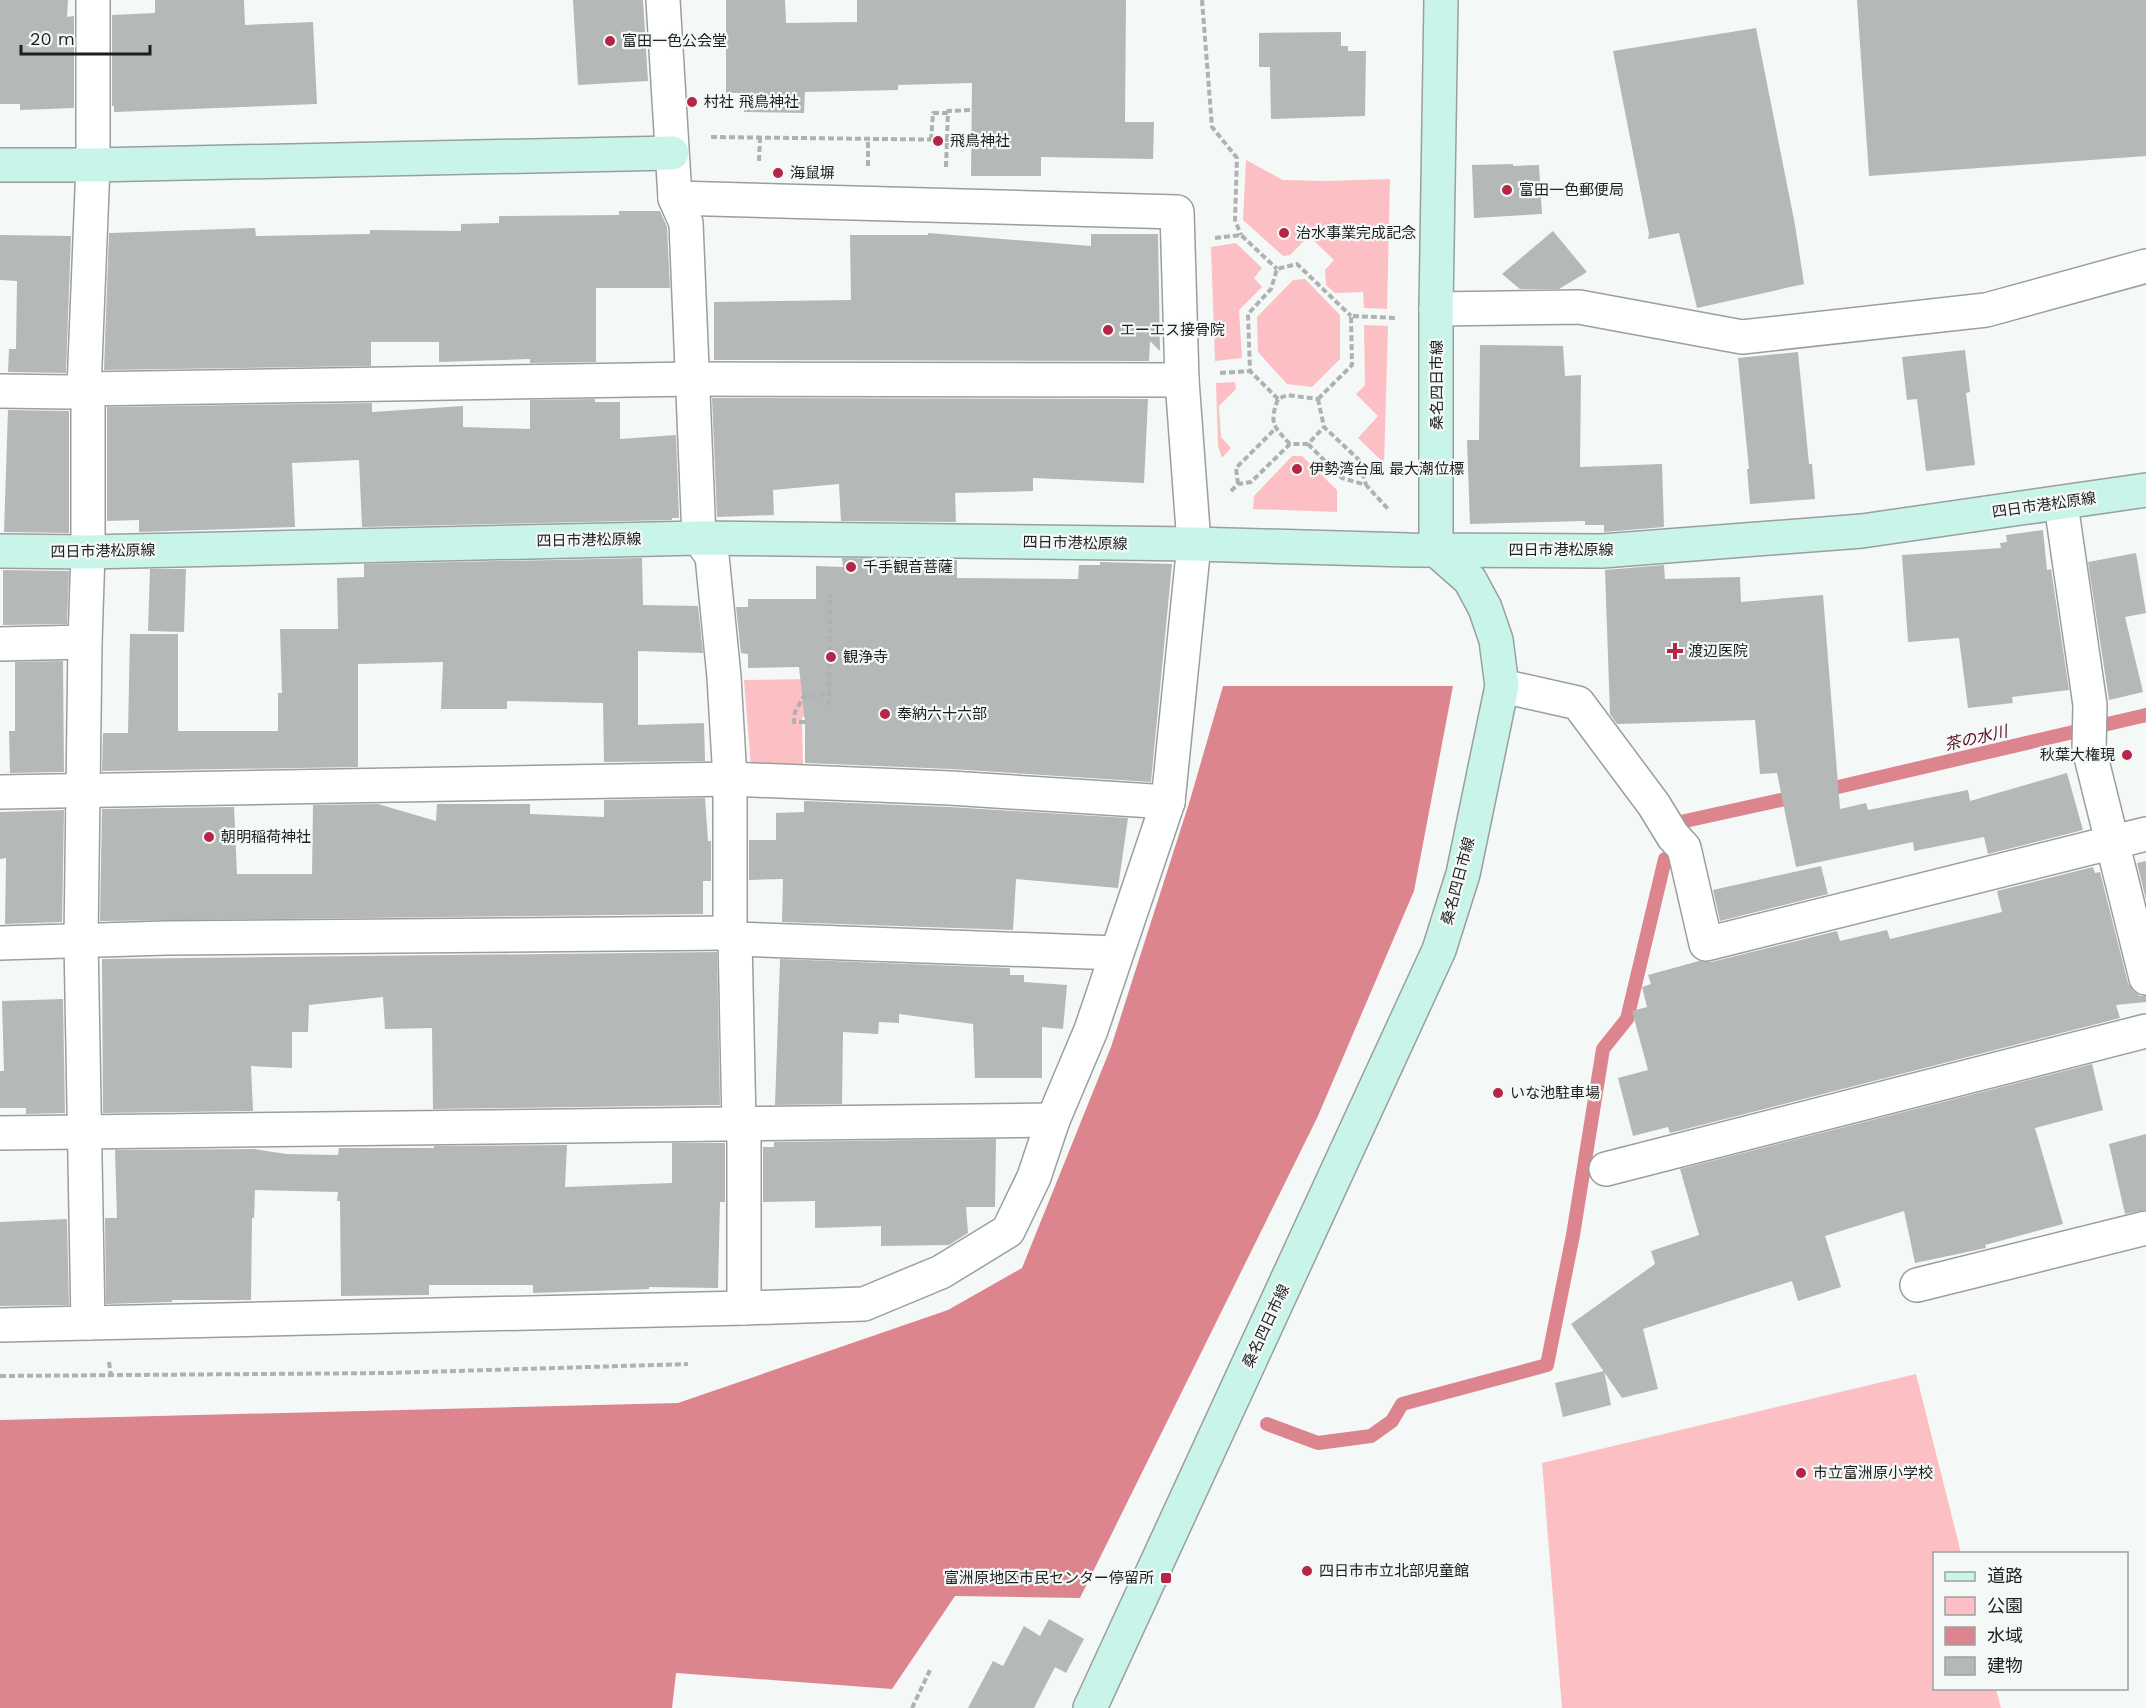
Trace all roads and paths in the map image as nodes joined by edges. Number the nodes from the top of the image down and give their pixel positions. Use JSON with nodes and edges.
{"nodes":[{"id":1,"x":93,"y":0,"type":"edge"},
{"id":2,"x":663,"y":0,"type":"edge"},
{"id":3,"x":1202,"y":0,"type":"edge"},
{"id":4,"x":1441,"y":0,"type":"edge"},
{"id":5,"x":972,"y":110,"type":"dead end"},
{"id":6,"x":948,"y":113,"type":"junction"},
{"id":7,"x":704,"y":137,"type":"dead end"},
{"id":8,"x":868,"y":140,"type":"junction"},
{"id":9,"x":931,"y":140,"type":"junction"},
{"id":10,"x":947,"y":140,"type":"junction"},
{"id":11,"x":969,"y":140,"type":"dead end"},
{"id":12,"x":672,"y":153,"type":"junction"},
{"id":13,"x":0,"y":165,"type":"edge"},
{"id":14,"x":93,"y":165,"type":"junction"},
{"id":15,"x":868,"y":166,"type":"dead end"},
{"id":16,"x":946,"y":174,"type":"dead end"},
{"id":17,"x":675,"y":198,"type":"junction"},
{"id":18,"x":1241,"y":235,"type":"junction"},
{"id":19,"x":1217,"y":238,"type":"dead end"},
{"id":20,"x":2146,"y":266,"type":"edge"},
{"id":21,"x":1277,"y":269,"type":"junction"},
{"id":22,"x":1436,"y":309,"type":"junction"},
{"id":23,"x":1351,"y":316,"type":"junction"},
{"id":24,"x":1398,"y":319,"type":"dead end"},
{"id":25,"x":1250,"y":371,"type":"junction"},
{"id":26,"x":1221,"y":373,"type":"dead end"},
{"id":27,"x":693,"y":379,"type":"junction"},
{"id":28,"x":1182,"y":380,"type":"junction"},
{"id":29,"x":84,"y":389,"type":"junction"},
{"id":30,"x":0,"y":391,"type":"edge"},
{"id":31,"x":1278,"y":399,"type":"junction"},
{"id":32,"x":1318,"y":399,"type":"junction"},
{"id":33,"x":1324,"y":427,"type":"junction"},
{"id":34,"x":1275,"y":429,"type":"junction"},
{"id":35,"x":1290,"y":444,"type":"junction"},
{"id":36,"x":1308,"y":444,"type":"junction"},
{"id":37,"x":1238,"y":484,"type":"junction"},
{"id":38,"x":1366,"y":485,"type":"junction"},
{"id":39,"x":2146,"y":490,"type":"edge"},
{"id":40,"x":1230,"y":492,"type":"dead end"},
{"id":41,"x":2061,"y":504,"type":"junction"},
{"id":42,"x":1396,"y":517,"type":"dead end"},
{"id":43,"x":699,"y":538,"type":"junction"},
{"id":44,"x":1201,"y":545,"type":"junction"},
{"id":45,"x":1423,"y":550,"type":"junction"},
{"id":46,"x":0,"y":551,"type":"edge"},
{"id":47,"x":88,"y":552,"type":"junction"},
{"id":48,"x":830,"y":593,"type":"dead end"},
{"id":49,"x":85,"y":642,"type":"junction"},
{"id":50,"x":0,"y":644,"type":"edge"},
{"id":51,"x":1502,"y":686,"type":"junction"},
{"id":52,"x":828,"y":694,"type":"junction"},
{"id":53,"x":828,"y":705,"type":"dead end"},
{"id":54,"x":805,"y":722,"type":"dead end"},
{"id":55,"x":730,"y":779,"type":"junction"},
{"id":56,"x":83,"y":790,"type":"junction"},
{"id":57,"x":0,"y":792,"type":"edge"},
{"id":58,"x":1168,"y":802,"type":"junction"},
{"id":59,"x":2146,"y":834,"type":"edge"},
{"id":60,"x":2113,"y":842,"type":"junction"},
{"id":61,"x":733,"y":936,"type":"junction"},
{"id":62,"x":81,"y":940,"type":"junction"},
{"id":63,"x":0,"y":943,"type":"edge"},
{"id":64,"x":1116,"y":953,"type":"junction"},
{"id":65,"x":2146,"y":978,"type":"edge"},
{"id":66,"x":2146,"y":1031,"type":"edge"},
{"id":67,"x":1053,"y":1120,"type":"junction"},
{"id":68,"x":742,"y":1123,"type":"junction"},
{"id":69,"x":85,"y":1131,"type":"junction"},
{"id":70,"x":0,"y":1133,"type":"edge"},
{"id":71,"x":1606,"y":1169,"type":"dead end"},
{"id":72,"x":2146,"y":1227,"type":"edge"},
{"id":73,"x":1917,"y":1285,"type":"dead end"},
{"id":74,"x":744,"y":1308,"type":"junction"},
{"id":75,"x":88,"y":1323,"type":"junction"},
{"id":76,"x":0,"y":1325,"type":"edge"},
{"id":77,"x":688,"y":1365,"type":"dead end"},
{"id":78,"x":0,"y":1376,"type":"edge"},
{"id":79,"x":930,"y":1670,"type":"dead end"},
{"id":80,"x":912,"y":1708,"type":"edge"},
{"id":81,"x":1090,"y":1708,"type":"edge"}],
"edges":[{"from":1,"to":14,"type":"street"},
{"from":2,"to":12,"type":"street"},
{"from":3,"to":18,"type":"path"},
{"from":4,"to":22,"type":"main road","name":"桑名四日市線"},
{"from":5,"to":6,"type":"path"},
{"from":6,"to":9,"type":"path"},
{"from":6,"to":10,"type":"path"},
{"from":7,"to":8,"type":"path"},
{"from":8,"to":9,"type":"path"},
{"from":8,"to":15,"type":"path"},
{"from":9,"to":10,"type":"path"},
{"from":10,"to":11,"type":"path"},
{"from":10,"to":16,"type":"path"},
{"from":12,"to":14,"type":"main road"},
{"from":12,"to":17,"type":"street"},
{"from":13,"to":14,"type":"main road"},
{"from":14,"to":29,"type":"street"},
{"from":17,"to":27,"type":"street"},
{"from":17,"to":28,"type":"street"},
{"from":18,"to":19,"type":"path"},
{"from":18,"to":21,"type":"path"},
{"from":20,"to":22,"type":"street"},
{"from":21,"to":23,"type":"path"},
{"from":21,"to":25,"type":"path"},
{"from":22,"to":45,"type":"main road","name":"桑名四日市線"},
{"from":23,"to":24,"type":"path"},
{"from":23,"to":32,"type":"path"},
{"from":25,"to":26,"type":"path"},
{"from":25,"to":31,"type":"path"},
{"from":27,"to":28,"type":"street"},
{"from":27,"to":29,"type":"street"},
{"from":27,"to":43,"type":"street"},
{"from":28,"to":44,"type":"street"},
{"from":29,"to":30,"type":"street"},
{"from":29,"to":47,"type":"street"},
{"from":31,"to":32,"type":"path"},
{"from":31,"to":34,"type":"path"},
{"from":32,"to":33,"type":"path"},
{"from":33,"to":36,"type":"path"},
{"from":33,"to":38,"type":"path"},
{"from":34,"to":35,"type":"path"},
{"from":34,"to":37,"type":"path"},
{"from":35,"to":36,"type":"path"},
{"from":35,"to":37,"type":"path"},
{"from":36,"to":38,"type":"path"},
{"from":37,"to":40,"type":"path"},
{"from":38,"to":42,"type":"path"},
{"from":39,"to":41,"type":"main road","name":"四日市港松原線"},
{"from":41,"to":45,"type":"main road","name":"四日市港松原線"},
{"from":41,"to":60,"type":"street"},
{"from":43,"to":44,"type":"main road","name":"四日市港松原線"},
{"from":43,"to":47,"type":"main road","name":"四日市港松原線"},
{"from":43,"to":55,"type":"street"},
{"from":44,"to":45,"type":"main road","name":"四日市港松原線"},
{"from":44,"to":58,"type":"street"},
{"from":45,"to":51,"type":"main road","name":"桑名四日市線"},
{"from":46,"to":47,"type":"main road","name":"四日市港松原線"},
{"from":47,"to":49,"type":"street"},
{"from":48,"to":52,"type":"path"},
{"from":49,"to":50,"type":"street"},
{"from":49,"to":56,"type":"street"},
{"from":51,"to":60,"type":"street"},
{"from":51,"to":81,"type":"main road","name":"桑名四日市線"},
{"from":52,"to":53,"type":"path"},
{"from":52,"to":54,"type":"path"},
{"from":55,"to":56,"type":"street"},
{"from":55,"to":58,"type":"street"},
{"from":55,"to":61,"type":"street"},
{"from":56,"to":57,"type":"street"},
{"from":56,"to":62,"type":"street"},
{"from":58,"to":64,"type":"street"},
{"from":59,"to":60,"type":"street"},
{"from":60,"to":65,"type":"street"},
{"from":61,"to":62,"type":"street"},
{"from":61,"to":64,"type":"street"},
{"from":61,"to":68,"type":"street"},
{"from":62,"to":63,"type":"street"},
{"from":62,"to":69,"type":"street"},
{"from":64,"to":67,"type":"street"},
{"from":66,"to":71,"type":"street"},
{"from":67,"to":68,"type":"street"},
{"from":67,"to":74,"type":"street"},
{"from":68,"to":69,"type":"street"},
{"from":68,"to":74,"type":"street"},
{"from":69,"to":70,"type":"street"},
{"from":69,"to":75,"type":"street"},
{"from":72,"to":73,"type":"street"},
{"from":74,"to":75,"type":"street"},
{"from":75,"to":76,"type":"street"},
{"from":77,"to":78,"type":"path"},
{"from":79,"to":80,"type":"path"}]}
